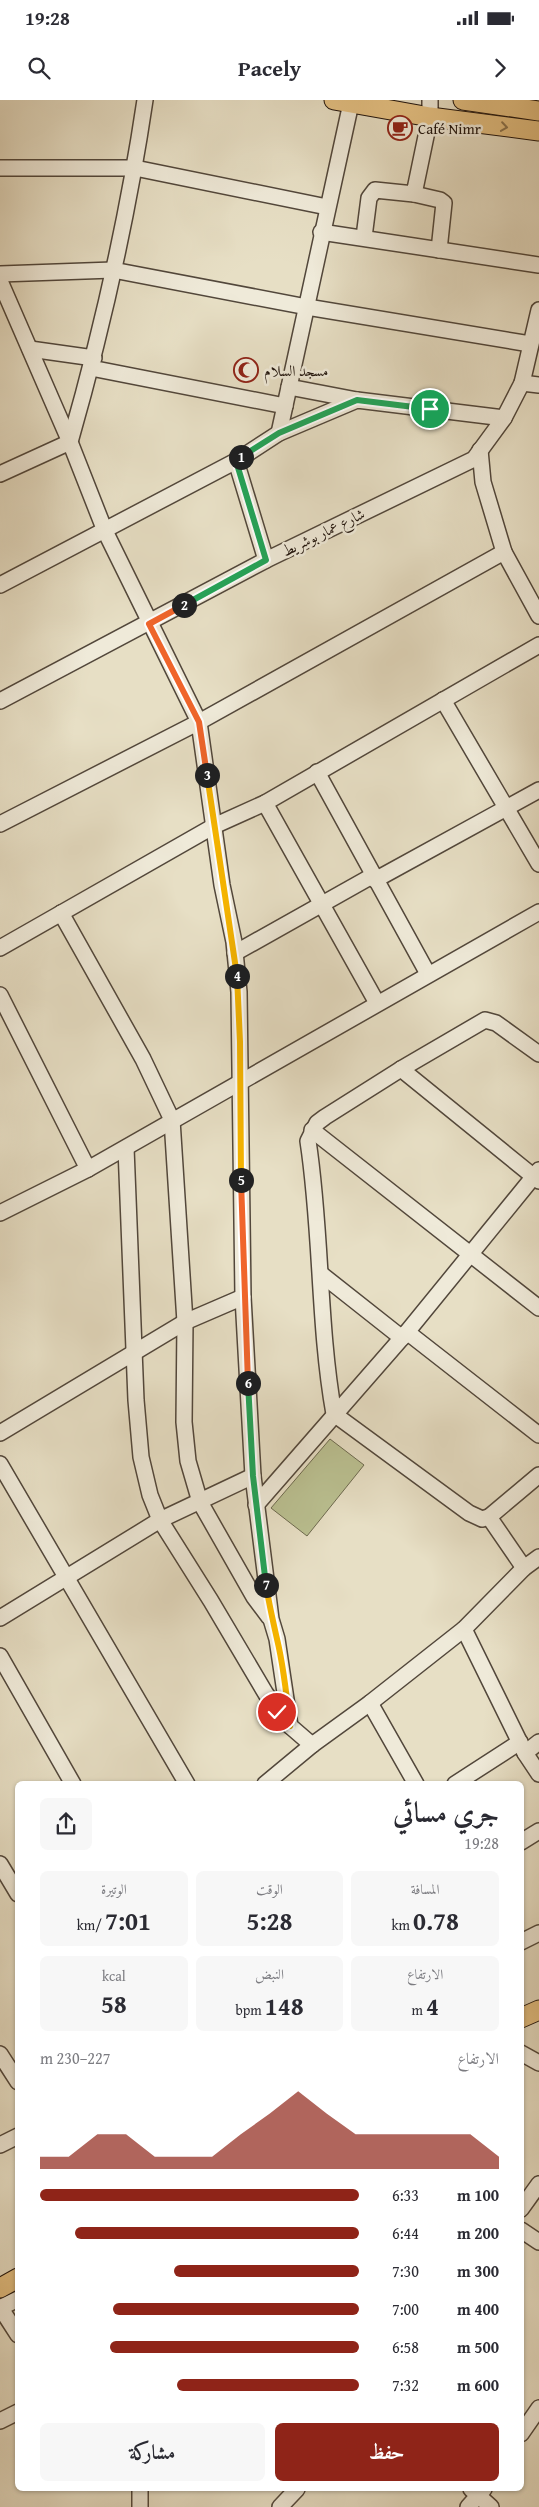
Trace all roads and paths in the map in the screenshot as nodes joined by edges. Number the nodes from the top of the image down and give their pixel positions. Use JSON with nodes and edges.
{"nodes":[{"id":1,"x":145,"y":100,"type":"edge"},
{"id":2,"x":463,"y":100,"type":"edge"},
{"id":3,"x":343,"y":102,"type":"edge"},
{"id":4,"x":430,"y":108,"type":"edge"},
{"id":5,"x":539,"y":112,"type":"edge"},
{"id":6,"x":539,"y":131,"type":"edge"},
{"id":7,"x":0,"y":168,"type":"edge"},
{"id":8,"x":135,"y":168,"type":"junction"},
{"id":9,"x":414,"y":194,"type":"junction"},
{"id":10,"x":327,"y":207,"type":"junction"},
{"id":11,"x":321,"y":232,"type":"junction"},
{"id":12,"x":364,"y":237,"type":"junction"},
{"id":13,"x":439,"y":250,"type":"junction"},
{"id":14,"x":539,"y":265,"type":"edge"},
{"id":15,"x":113,"y":270,"type":"junction"},
{"id":16,"x":0,"y":274,"type":"edge"},
{"id":17,"x":0,"y":281,"type":"edge"},
{"id":18,"x":307,"y":307,"type":"junction"},
{"id":19,"x":539,"y":310,"type":"edge"},
{"id":20,"x":530,"y":344,"type":"junction"},
{"id":21,"x":30,"y":348,"type":"junction"},
{"id":22,"x":93,"y":363,"type":"junction"},
{"id":23,"x":522,"y":383,"type":"junction"},
{"id":24,"x":539,"y":384,"type":"edge"},
{"id":25,"x":289,"y":387,"type":"junction"},
{"id":26,"x":357,"y":400,"type":"junction"},
{"id":27,"x":285,"y":406,"type":"junction"},
{"id":28,"x":504,"y":418,"type":"junction"},
{"id":29,"x":279,"y":433,"type":"junction"},
{"id":30,"x":70,"y":442,"type":"junction"},
{"id":31,"x":480,"y":450,"type":"junction"},
{"id":32,"x":236,"y":461,"type":"junction"},
{"id":33,"x":0,"y":474,"type":"edge"},
{"id":34,"x":105,"y":531,"type":"junction"},
{"id":35,"x":504,"y":552,"type":"junction"},
{"id":36,"x":266,"y":560,"type":"junction"},
{"id":37,"x":0,"y":585,"type":"edge"},
{"id":38,"x":539,"y":616,"type":"edge"},
{"id":39,"x":149,"y":624,"type":"junction"},
{"id":40,"x":539,"y":644,"type":"edge"},
{"id":41,"x":442,"y":700,"type":"junction"},
{"id":42,"x":0,"y":701,"type":"edge"},
{"id":43,"x":199,"y":722,"type":"junction"},
{"id":44,"x":317,"y":772,"type":"junction"},
{"id":45,"x":539,"y":790,"type":"edge"},
{"id":46,"x":265,"y":803,"type":"junction"},
{"id":47,"x":506,"y":809,"type":"junction"},
{"id":48,"x":0,"y":824,"type":"edge"},
{"id":49,"x":214,"y":826,"type":"junction"},
{"id":50,"x":539,"y":864,"type":"edge"},
{"id":51,"x":374,"y":878,"type":"junction"},
{"id":52,"x":321,"y":904,"type":"junction"},
{"id":53,"x":539,"y":912,"type":"edge"},
{"id":54,"x":61,"y":913,"type":"junction"},
{"id":55,"x":0,"y":948,"type":"edge"},
{"id":56,"x":235,"y":953,"type":"junction"},
{"id":57,"x":428,"y":974,"type":"junction"},
{"id":58,"x":0,"y":995,"type":"edge"},
{"id":59,"x":377,"y":1003,"type":"junction"},
{"id":60,"x":539,"y":1054,"type":"edge"},
{"id":61,"x":401,"y":1069,"type":"junction"},
{"id":62,"x":239,"y":1085,"type":"junction"},
{"id":63,"x":172,"y":1120,"type":"junction"},
{"id":64,"x":312,"y":1130,"type":"junction"},
{"id":65,"x":126,"y":1148,"type":"junction"},
{"id":66,"x":88,"y":1169,"type":"junction"},
{"id":67,"x":537,"y":1176,"type":"edge"},
{"id":68,"x":1,"y":1211,"type":"edge"},
{"id":69,"x":469,"y":1253,"type":"junction"},
{"id":70,"x":321,"y":1274,"type":"junction"},
{"id":71,"x":243,"y":1297,"type":"junction"},
{"id":72,"x":539,"y":1308,"type":"edge"},
{"id":73,"x":185,"y":1322,"type":"junction"},
{"id":74,"x":404,"y":1335,"type":"junction"},
{"id":75,"x":134,"y":1353,"type":"junction"},
{"id":76,"x":334,"y":1414,"type":"junction"},
{"id":77,"x":0,"y":1433,"type":"edge"},
{"id":78,"x":539,"y":1435,"type":"edge"},
{"id":79,"x":0,"y":1464,"type":"edge"},
{"id":80,"x":539,"y":1475,"type":"edge"},
{"id":81,"x":253,"y":1476,"type":"junction"},
{"id":82,"x":200,"y":1502,"type":"junction"},
{"id":83,"x":256,"y":1505,"type":"junction"},
{"id":84,"x":489,"y":1517,"type":"junction"},
{"id":85,"x":160,"y":1520,"type":"junction"},
{"id":86,"x":539,"y":1557,"type":"edge"},
{"id":87,"x":524,"y":1568,"type":"junction"},
{"id":88,"x":68,"y":1577,"type":"junction"},
{"id":89,"x":0,"y":1618,"type":"edge"},
{"id":90,"x":271,"y":1619,"type":"junction"},
{"id":91,"x":464,"y":1629,"type":"junction"},
{"id":92,"x":0,"y":1656,"type":"edge"},
{"id":93,"x":370,"y":1703,"type":"junction"},
{"id":94,"x":290,"y":1726,"type":"junction"},
{"id":95,"x":539,"y":1742,"type":"edge"},
{"id":96,"x":312,"y":1745,"type":"junction"},
{"id":97,"x":522,"y":1747,"type":"junction"},
{"id":98,"x":539,"y":1774,"type":"edge"},
{"id":99,"x":71,"y":1781,"type":"edge"},
{"id":100,"x":185,"y":1781,"type":"edge"},
{"id":101,"x":269,"y":1781,"type":"edge"},
{"id":102,"x":414,"y":1781,"type":"edge"},
{"id":103,"x":460,"y":1781,"type":"edge"},
{"id":104,"x":539,"y":1831,"type":"edge"},
{"id":105,"x":524,"y":1840,"type":"edge"},
{"id":106,"x":0,"y":1864,"type":"edge"},
{"id":107,"x":15,"y":1889,"type":"edge"},
{"id":108,"x":539,"y":1933,"type":"edge"},
{"id":109,"x":524,"y":1940,"type":"edge"},
{"id":110,"x":0,"y":2054,"type":"edge"},
{"id":111,"x":524,"y":2055,"type":"edge"},
{"id":112,"x":539,"y":2063,"type":"edge"},
{"id":113,"x":15,"y":2077,"type":"edge"},
{"id":114,"x":15,"y":2138,"type":"edge"},
{"id":115,"x":0,"y":2146,"type":"edge"},
{"id":116,"x":539,"y":2184,"type":"edge"},
{"id":117,"x":524,"y":2205,"type":"edge"},
{"id":118,"x":524,"y":2232,"type":"edge"},
{"id":119,"x":539,"y":2242,"type":"edge"},
{"id":120,"x":15,"y":2280,"type":"edge"},
{"id":121,"x":0,"y":2288,"type":"edge"},
{"id":122,"x":15,"y":2300,"type":"edge"},
{"id":123,"x":0,"y":2308,"type":"edge"},
{"id":124,"x":15,"y":2330,"type":"edge"},
{"id":125,"x":539,"y":2408,"type":"edge"},
{"id":126,"x":15,"y":2414,"type":"edge"},
{"id":127,"x":0,"y":2421,"type":"edge"},
{"id":128,"x":524,"y":2430,"type":"edge"},
{"id":129,"x":478,"y":2491,"type":"edge"},
{"id":130,"x":468,"y":2507,"type":"edge"},
{"id":131,"x":491,"y":2507,"type":"edge"}],
"edges":[{"from":1,"to":8,"type":"street"},
{"from":2,"to":5,"type":"main road"},
{"from":3,"to":4,"type":"main road"},
{"from":3,"to":10,"type":"street"},
{"from":4,"to":6,"type":"main road","one_way":true},
{"from":4,"to":9,"type":"street"},
{"from":7,"to":8,"type":"street"},
{"from":8,"to":10,"type":"street"},
{"from":8,"to":15,"type":"street"},
{"from":9,"to":12,"type":"street"},
{"from":9,"to":13,"type":"street"},
{"from":10,"to":11,"type":"street"},
{"from":11,"to":12,"type":"street"},
{"from":11,"to":18,"type":"street"},
{"from":12,"to":13,"type":"street"},
{"from":13,"to":14,"type":"street"},
{"from":15,"to":16,"type":"street"},
{"from":15,"to":18,"type":"street"},
{"from":15,"to":22,"type":"street"},
{"from":17,"to":21,"type":"street"},
{"from":18,"to":20,"type":"street"},
{"from":18,"to":25,"type":"street"},
{"from":19,"to":20,"type":"street","name":"شارع عمار بوشريط"},
{"from":20,"to":23,"type":"street","name":"شارع عمار بوشريط"},
{"from":21,"to":22,"type":"street"},
{"from":21,"to":30,"type":"street"},
{"from":22,"to":27,"type":"street"},
{"from":22,"to":30,"type":"street"},
{"from":23,"to":24,"type":"street"},
{"from":23,"to":28,"type":"street","name":"شارع عمار بوشريط"},
{"from":25,"to":26,"type":"street"},
{"from":25,"to":27,"type":"street"},
{"from":26,"to":28,"type":"street"},
{"from":26,"to":29,"type":"street"},
{"from":27,"to":29,"type":"street"},
{"from":28,"to":31,"type":"street","name":"شارع عمار بوشريط"},
{"from":29,"to":32,"type":"street"},
{"from":30,"to":33,"type":"street"},
{"from":30,"to":34,"type":"street"},
{"from":31,"to":35,"type":"street"},
{"from":31,"to":36,"type":"street","name":"شارع عمار بوشريط"},
{"from":32,"to":34,"type":"street"},
{"from":32,"to":36,"type":"street"},
{"from":34,"to":37,"type":"street"},
{"from":34,"to":39,"type":"street"},
{"from":35,"to":38,"type":"street"},
{"from":35,"to":43,"type":"street"},
{"from":36,"to":39,"type":"street","name":"شارع عمار بوشريط"},
{"from":39,"to":42,"type":"street","name":"شارع عمار بوشريط"},
{"from":39,"to":43,"type":"street"},
{"from":40,"to":41,"type":"street"},
{"from":41,"to":44,"type":"street"},
{"from":41,"to":47,"type":"street"},
{"from":43,"to":48,"type":"street"},
{"from":43,"to":49,"type":"street"},
{"from":44,"to":46,"type":"street"},
{"from":44,"to":51,"type":"street"},
{"from":45,"to":47,"type":"street"},
{"from":46,"to":49,"type":"street"},
{"from":46,"to":52,"type":"street"},
{"from":47,"to":50,"type":"street"},
{"from":47,"to":51,"type":"street"},
{"from":49,"to":54,"type":"street"},
{"from":49,"to":56,"type":"street"},
{"from":51,"to":52,"type":"street"},
{"from":51,"to":57,"type":"street"},
{"from":52,"to":56,"type":"street"},
{"from":52,"to":59,"type":"street"},
{"from":53,"to":57,"type":"street"},
{"from":54,"to":55,"type":"street"},
{"from":54,"to":63,"type":"street"},
{"from":56,"to":62,"type":"street"},
{"from":57,"to":59,"type":"street"},
{"from":58,"to":66,"type":"street"},
{"from":59,"to":62,"type":"street"},
{"from":60,"to":61,"type":"street"},
{"from":61,"to":64,"type":"street"},
{"from":61,"to":67,"type":"street"},
{"from":62,"to":63,"type":"street"},
{"from":62,"to":71,"type":"street"},
{"from":63,"to":65,"type":"street"},
{"from":63,"to":73,"type":"street"},
{"from":64,"to":69,"type":"street"},
{"from":64,"to":70,"type":"street"},
{"from":65,"to":66,"type":"street"},
{"from":65,"to":75,"type":"street"},
{"from":66,"to":68,"type":"street"},
{"from":67,"to":69,"type":"street"},
{"from":69,"to":72,"type":"street"},
{"from":69,"to":74,"type":"street"},
{"from":70,"to":74,"type":"street"},
{"from":70,"to":76,"type":"street"},
{"from":71,"to":73,"type":"street"},
{"from":71,"to":81,"type":"street"},
{"from":73,"to":75,"type":"street"},
{"from":73,"to":82,"type":"street"},
{"from":74,"to":76,"type":"street"},
{"from":74,"to":78,"type":"street"},
{"from":75,"to":77,"type":"street"},
{"from":75,"to":85,"type":"street"},
{"from":76,"to":83,"type":"street"},
{"from":76,"to":84,"type":"street"},
{"from":79,"to":88,"type":"street"},
{"from":80,"to":84,"type":"street"},
{"from":81,"to":82,"type":"street"},
{"from":81,"to":83,"type":"street"},
{"from":82,"to":85,"type":"street"},
{"from":82,"to":90,"type":"street"},
{"from":83,"to":90,"type":"street"},
{"from":84,"to":87,"type":"street"},
{"from":85,"to":88,"type":"street"},
{"from":85,"to":94,"type":"street"},
{"from":86,"to":87,"type":"street"},
{"from":87,"to":91,"type":"street"},
{"from":88,"to":89,"type":"street"},
{"from":88,"to":100,"type":"street"},
{"from":90,"to":94,"type":"street"},
{"from":91,"to":93,"type":"street"},
{"from":91,"to":97,"type":"street"},
{"from":92,"to":99,"type":"street"},
{"from":93,"to":96,"type":"street"},
{"from":93,"to":102,"type":"street"},
{"from":94,"to":96,"type":"street"},
{"from":95,"to":97,"type":"street"},
{"from":96,"to":101,"type":"street"},
{"from":97,"to":98,"type":"street"},
{"from":97,"to":103,"type":"street"},
{"from":104,"to":105,"type":"street"},
{"from":106,"to":107,"type":"street"},
{"from":108,"to":109,"type":"street"},
{"from":110,"to":113,"type":"street"},
{"from":111,"to":112,"type":"street"},
{"from":114,"to":115,"type":"street"},
{"from":116,"to":117,"type":"street"},
{"from":118,"to":119,"type":"street"},
{"from":120,"to":121,"type":"main road"},
{"from":122,"to":123,"type":"street"},
{"from":123,"to":124,"type":"street"},
{"from":125,"to":128,"type":"street"},
{"from":126,"to":127,"type":"street"},
{"from":129,"to":130,"type":"street"},
{"from":129,"to":131,"type":"street"}]}
